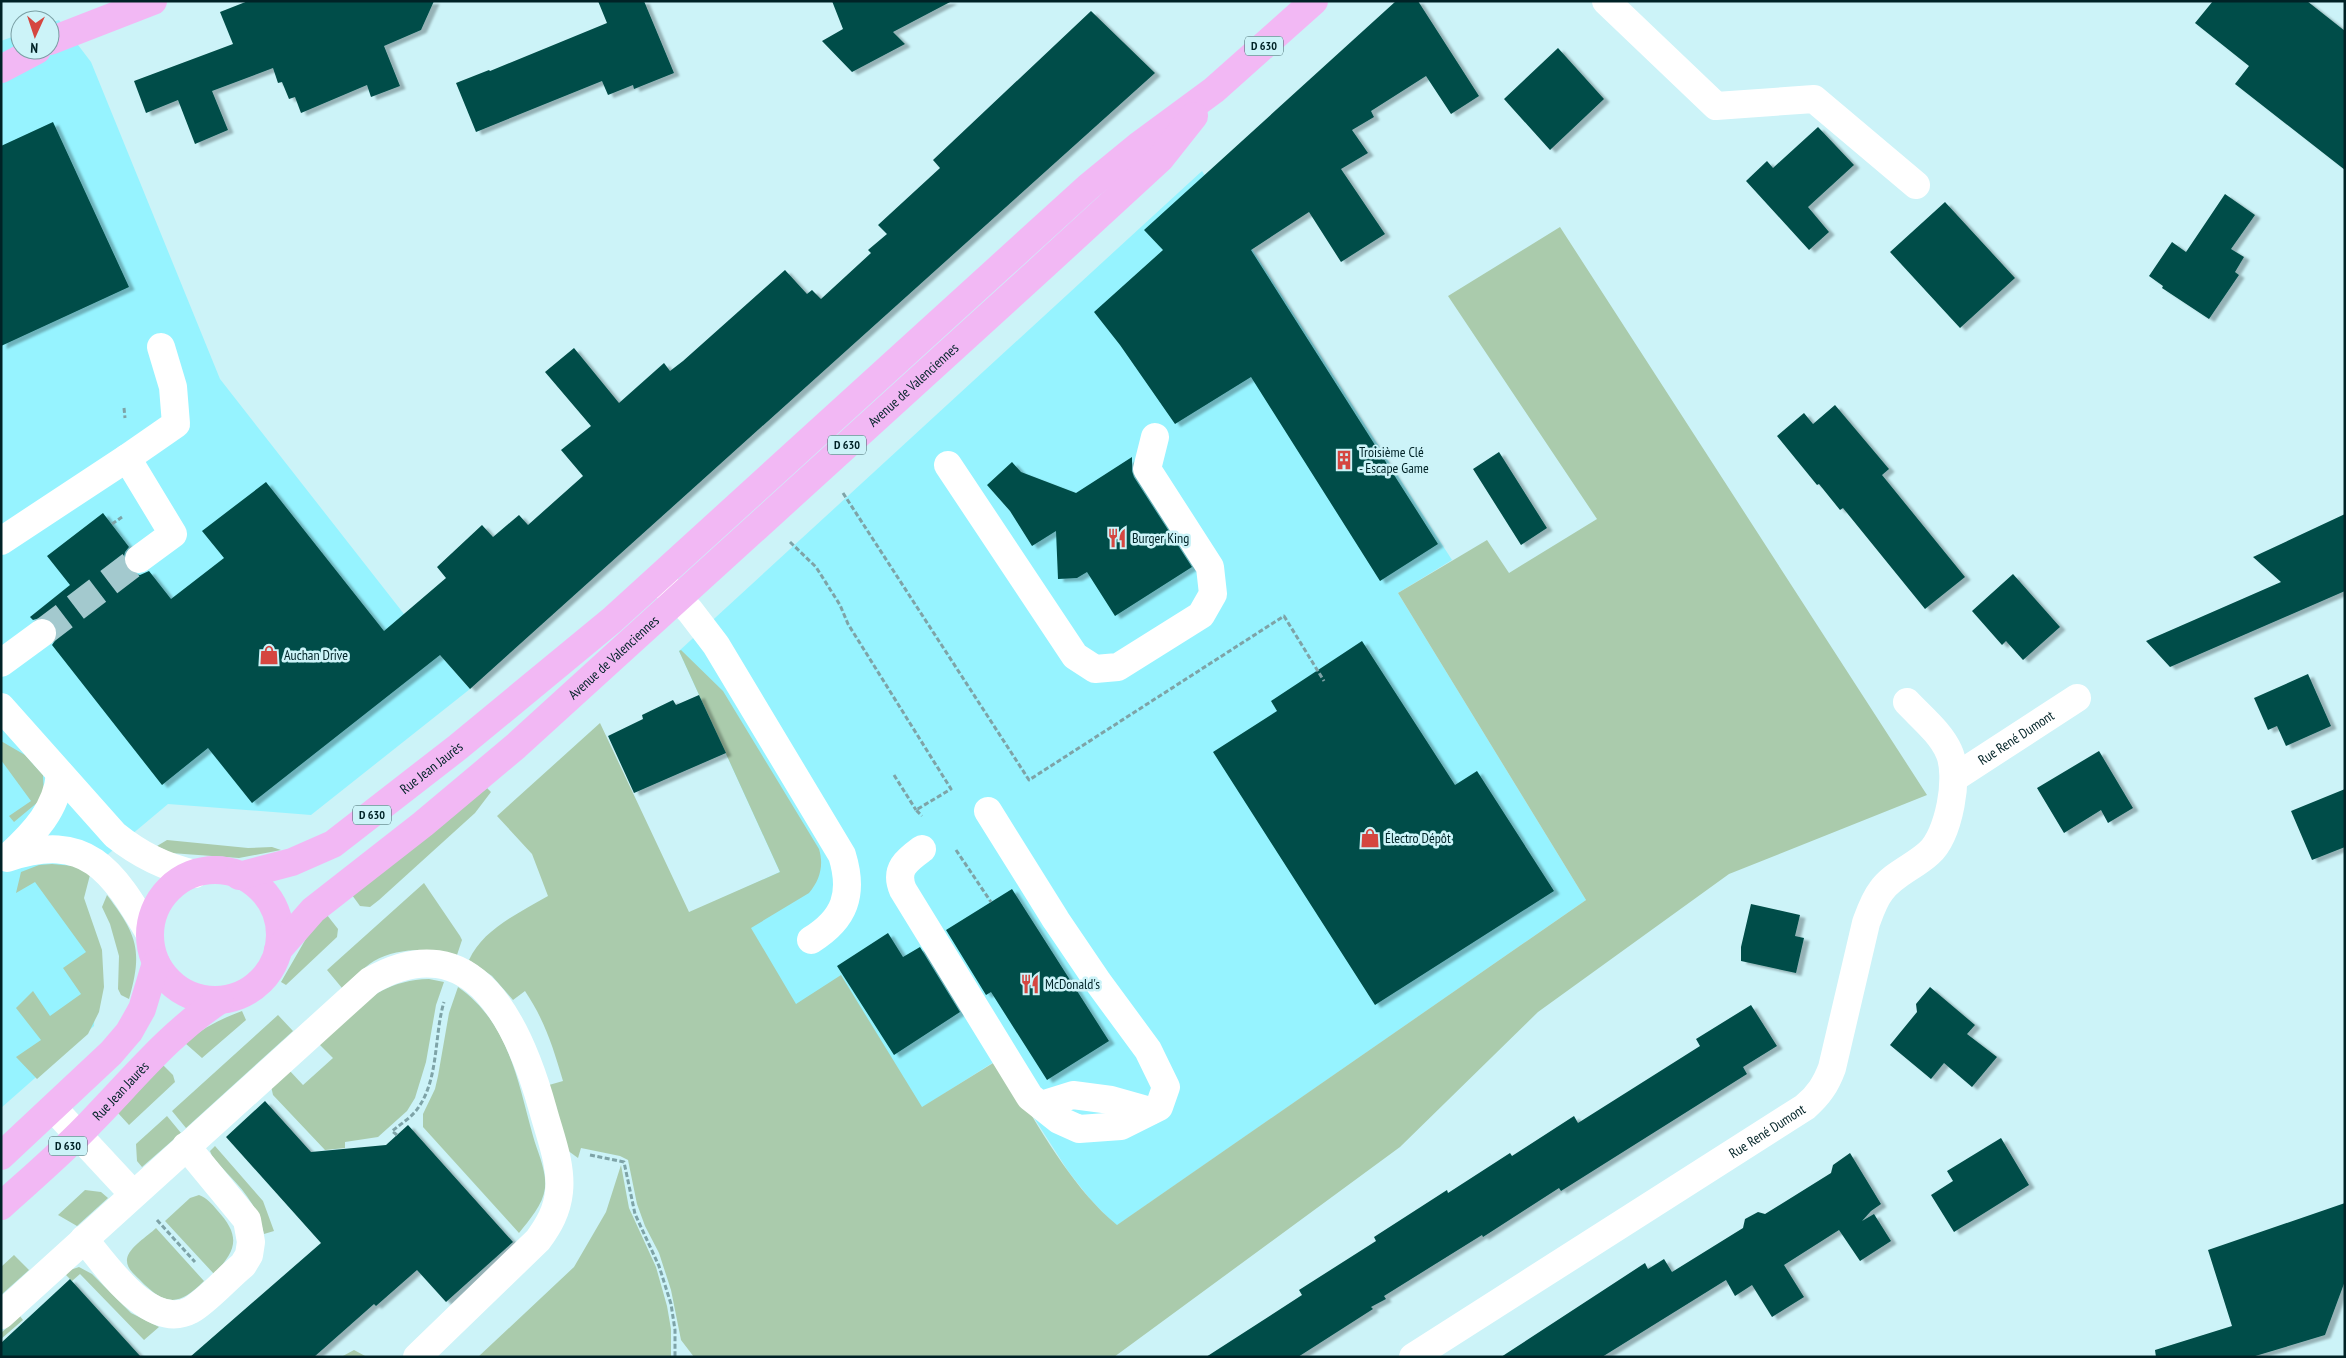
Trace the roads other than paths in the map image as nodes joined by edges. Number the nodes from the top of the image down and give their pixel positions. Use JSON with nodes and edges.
{"nodes":[{"id":1,"x":153,"y":1,"type":"edge"},
{"id":2,"x":1314,"y":1,"type":"edge"},
{"id":3,"x":1606,"y":1,"type":"edge"},
{"id":4,"x":114,"y":8,"type":"edge"},
{"id":5,"x":60,"y":37,"type":"edge"},
{"id":6,"x":18,"y":60,"type":"edge"},
{"id":7,"x":1,"y":69,"type":"edge"},
{"id":8,"x":1214,"y":90,"type":"junction"},
{"id":9,"x":1916,"y":185,"type":"dead end"},
{"id":10,"x":161,"y":347,"type":"dead end"},
{"id":11,"x":1155,"y":437,"type":"dead end"},
{"id":12,"x":127,"y":458,"type":"junction"},
{"id":13,"x":948,"y":465,"type":"dead end"},
{"id":14,"x":1,"y":541,"type":"edge"},
{"id":15,"x":139,"y":559,"type":"tunnel mouth"},
{"id":16,"x":657,"y":579,"type":"junction"},
{"id":17,"x":678,"y":599,"type":"junction"},
{"id":18,"x":42,"y":633,"type":"tunnel mouth"},
{"id":19,"x":1,"y":663,"type":"edge"},
{"id":20,"x":2077,"y":698,"type":"dead end"},
{"id":21,"x":1907,"y":702,"type":"dead end"},
{"id":22,"x":1,"y":706,"type":"edge"},
{"id":23,"x":488,"y":722,"type":"joint"},
{"id":24,"x":13,"y":731,"type":"edge"},
{"id":25,"x":60,"y":774,"type":"junction"},
{"id":26,"x":1954,"y":778,"type":"junction"},
{"id":27,"x":988,"y":811,"type":"dead end"},
{"id":28,"x":922,"y":849,"type":"dead end"},
{"id":29,"x":4,"y":860,"type":"edge"},
{"id":30,"x":195,"y":874,"type":"junction"},
{"id":31,"x":239,"y":876,"type":"junction"},
{"id":32,"x":150,"y":934,"type":"junction"},
{"id":33,"x":811,"y":940,"type":"dead end"},
{"id":34,"x":278,"y":950,"type":"junction"},
{"id":35,"x":156,"y":963,"type":"junction"},
{"id":36,"x":220,"y":1000,"type":"junction"},
{"id":37,"x":54,"y":1109,"type":"junction"},
{"id":38,"x":79,"y":1136,"type":"junction"},
{"id":39,"x":186,"y":1146,"type":"junction"},
{"id":40,"x":1,"y":1156,"type":"edge"},
{"id":41,"x":133,"y":1194,"type":"junction"},
{"id":42,"x":1,"y":1206,"type":"edge"},
{"id":43,"x":84,"y":1239,"type":"junction"},
{"id":44,"x":1,"y":1315,"type":"edge"},
{"id":45,"x":417,"y":1357,"type":"edge"},
{"id":46,"x":1413,"y":1357,"type":"edge"}],
"edges":[{"from":1,"to":4,"type":"main road"},
{"from":2,"to":8,"type":"main road","name":"Avenue de Valenciennes","number":"D 630"},
{"from":3,"to":9,"type":"street"},
{"from":4,"to":5,"type":"main road"},
{"from":6,"to":7,"type":"main road"},
{"from":8,"to":16,"type":"main road","name":"Avenue de Valenciennes","number":"D 630"},
{"from":8,"to":17,"type":"main road","name":"Avenue de Valenciennes","number":"D 630"},
{"from":10,"to":12,"type":"street"},
{"from":11,"to":13,"type":"street"},
{"from":12,"to":14,"type":"street"},
{"from":12,"to":15,"type":"street"},
{"from":16,"to":17,"type":"street"},
{"from":16,"to":23,"type":"main road","name":"Avenue de Valenciennes","number":"D 630"},
{"from":17,"to":33,"type":"street"},
{"from":17,"to":34,"type":"main road","name":"Avenue de Valenciennes","number":"D 630"},
{"from":18,"to":19,"type":"street"},
{"from":20,"to":26,"type":"street","name":"Rue René Dumont"},
{"from":21,"to":26,"type":"street","name":"Rue René Dumont"},
{"from":22,"to":24,"type":"street"},
{"from":23,"to":31,"type":"main road","name":"Rue Jean Jaurès","number":"D 630"},
{"from":24,"to":25,"type":"street"},
{"from":25,"to":29,"type":"street"},
{"from":25,"to":30,"type":"street"},
{"from":26,"to":46,"type":"street","name":"Rue René Dumont"},
{"from":27,"to":28,"type":"street"},
{"from":29,"to":32,"type":"street"},
{"from":30,"to":31,"type":"main road"},
{"from":30,"to":32,"type":"main road"},
{"from":31,"to":34,"type":"main road"},
{"from":32,"to":35,"type":"main road"},
{"from":34,"to":36,"type":"main road"},
{"from":35,"to":36,"type":"main road"},
{"from":35,"to":37,"type":"main road","number":"D 630"},
{"from":36,"to":38,"type":"main road","name":"Rue Jean Jaurès","number":"D 630"},
{"from":37,"to":38,"type":"street"},
{"from":37,"to":40,"type":"main road","number":"D 630"},
{"from":38,"to":41,"type":"street"},
{"from":38,"to":42,"type":"main road","name":"Rue Jean Jaurès","number":"D 630"},
{"from":39,"to":41,"type":"street"},
{"from":39,"to":43,"type":"street"},
{"from":39,"to":45,"type":"street"},
{"from":41,"to":43,"type":"street"},
{"from":43,"to":44,"type":"street"}]}
